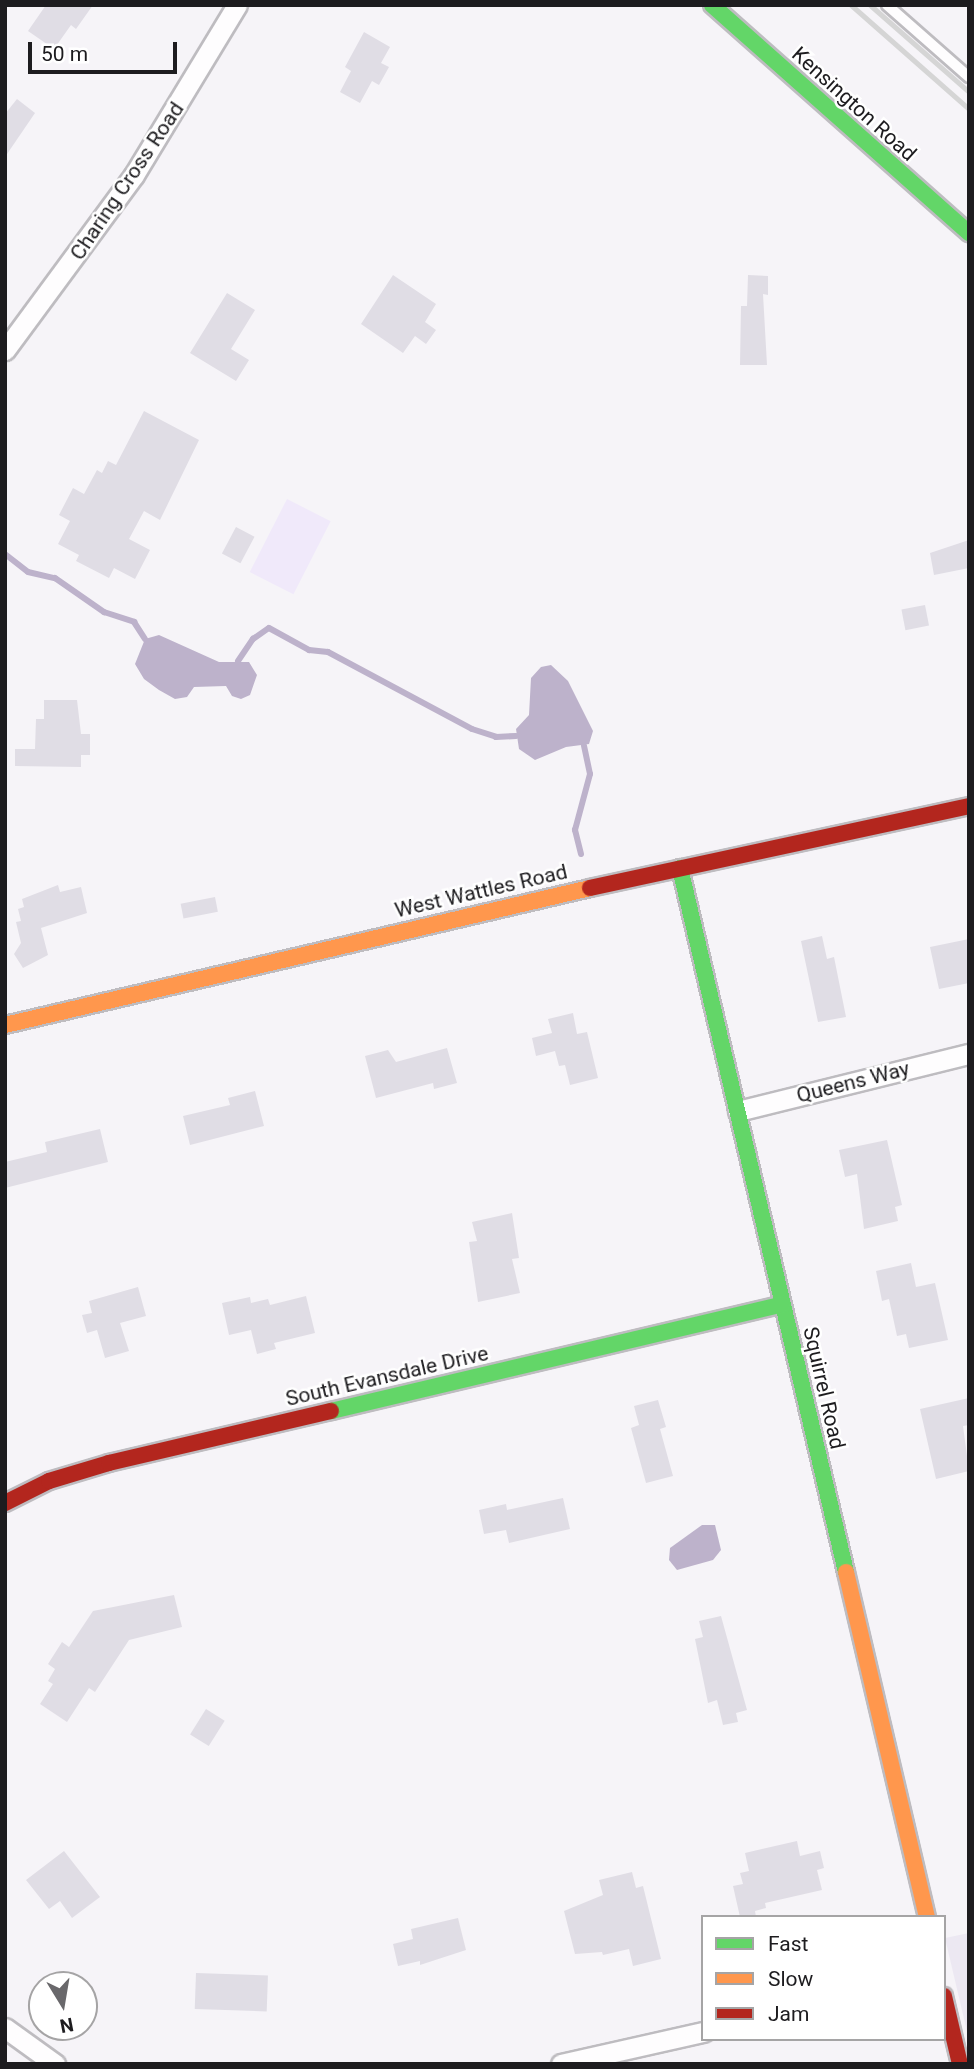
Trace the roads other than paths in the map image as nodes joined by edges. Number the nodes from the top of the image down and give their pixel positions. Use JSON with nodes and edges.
{"nodes":[{"id":1,"x":237,"y":5,"type":"edge"},
{"id":2,"x":712,"y":5,"type":"edge"},
{"id":3,"x":887,"y":5,"type":"edge"},
{"id":4,"x":969,"y":77,"type":"edge"},
{"id":5,"x":969,"y":233,"type":"edge"},
{"id":6,"x":5,"y":350,"type":"edge"},
{"id":7,"x":969,"y":806,"type":"edge"},
{"id":8,"x":680,"y":868,"type":"junction"},
{"id":9,"x":5,"y":1025,"type":"edge"},
{"id":10,"x":969,"y":1054,"type":"edge"},
{"id":11,"x":738,"y":1111,"type":"junction"},
{"id":12,"x":783,"y":1304,"type":"junction"},
{"id":13,"x":5,"y":1503,"type":"edge"},
{"id":14,"x":927,"y":1915,"type":"edge"},
{"id":15,"x":946,"y":2004,"type":"edge"},
{"id":16,"x":5,"y":2028,"type":"edge"},
{"id":17,"x":701,"y":2032,"type":"edge"},
{"id":18,"x":55,"y":2064,"type":"edge"},
{"id":19,"x":561,"y":2064,"type":"edge"},
{"id":20,"x":960,"y":2064,"type":"edge"}],
"edges":[{"from":1,"to":6,"type":"street","name":"Charing Cross Road"},
{"from":2,"to":5,"type":"street","name":"Kensington Road"},
{"from":3,"to":4,"type":"lane"},
{"from":7,"to":8,"type":"street","name":"West Wattles Road"},
{"from":8,"to":9,"type":"street","name":"West Wattles Road"},
{"from":8,"to":11,"type":"street","name":"Squirrel Road"},
{"from":10,"to":11,"type":"street","name":"Queens Way"},
{"from":11,"to":12,"type":"street","name":"Squirrel Road"},
{"from":12,"to":13,"type":"street","name":"South Evansdale Drive"},
{"from":12,"to":14,"type":"street","name":"Squirrel Road"},
{"from":15,"to":20,"type":"street"},
{"from":16,"to":18,"type":"street"},
{"from":17,"to":19,"type":"street"}]}
